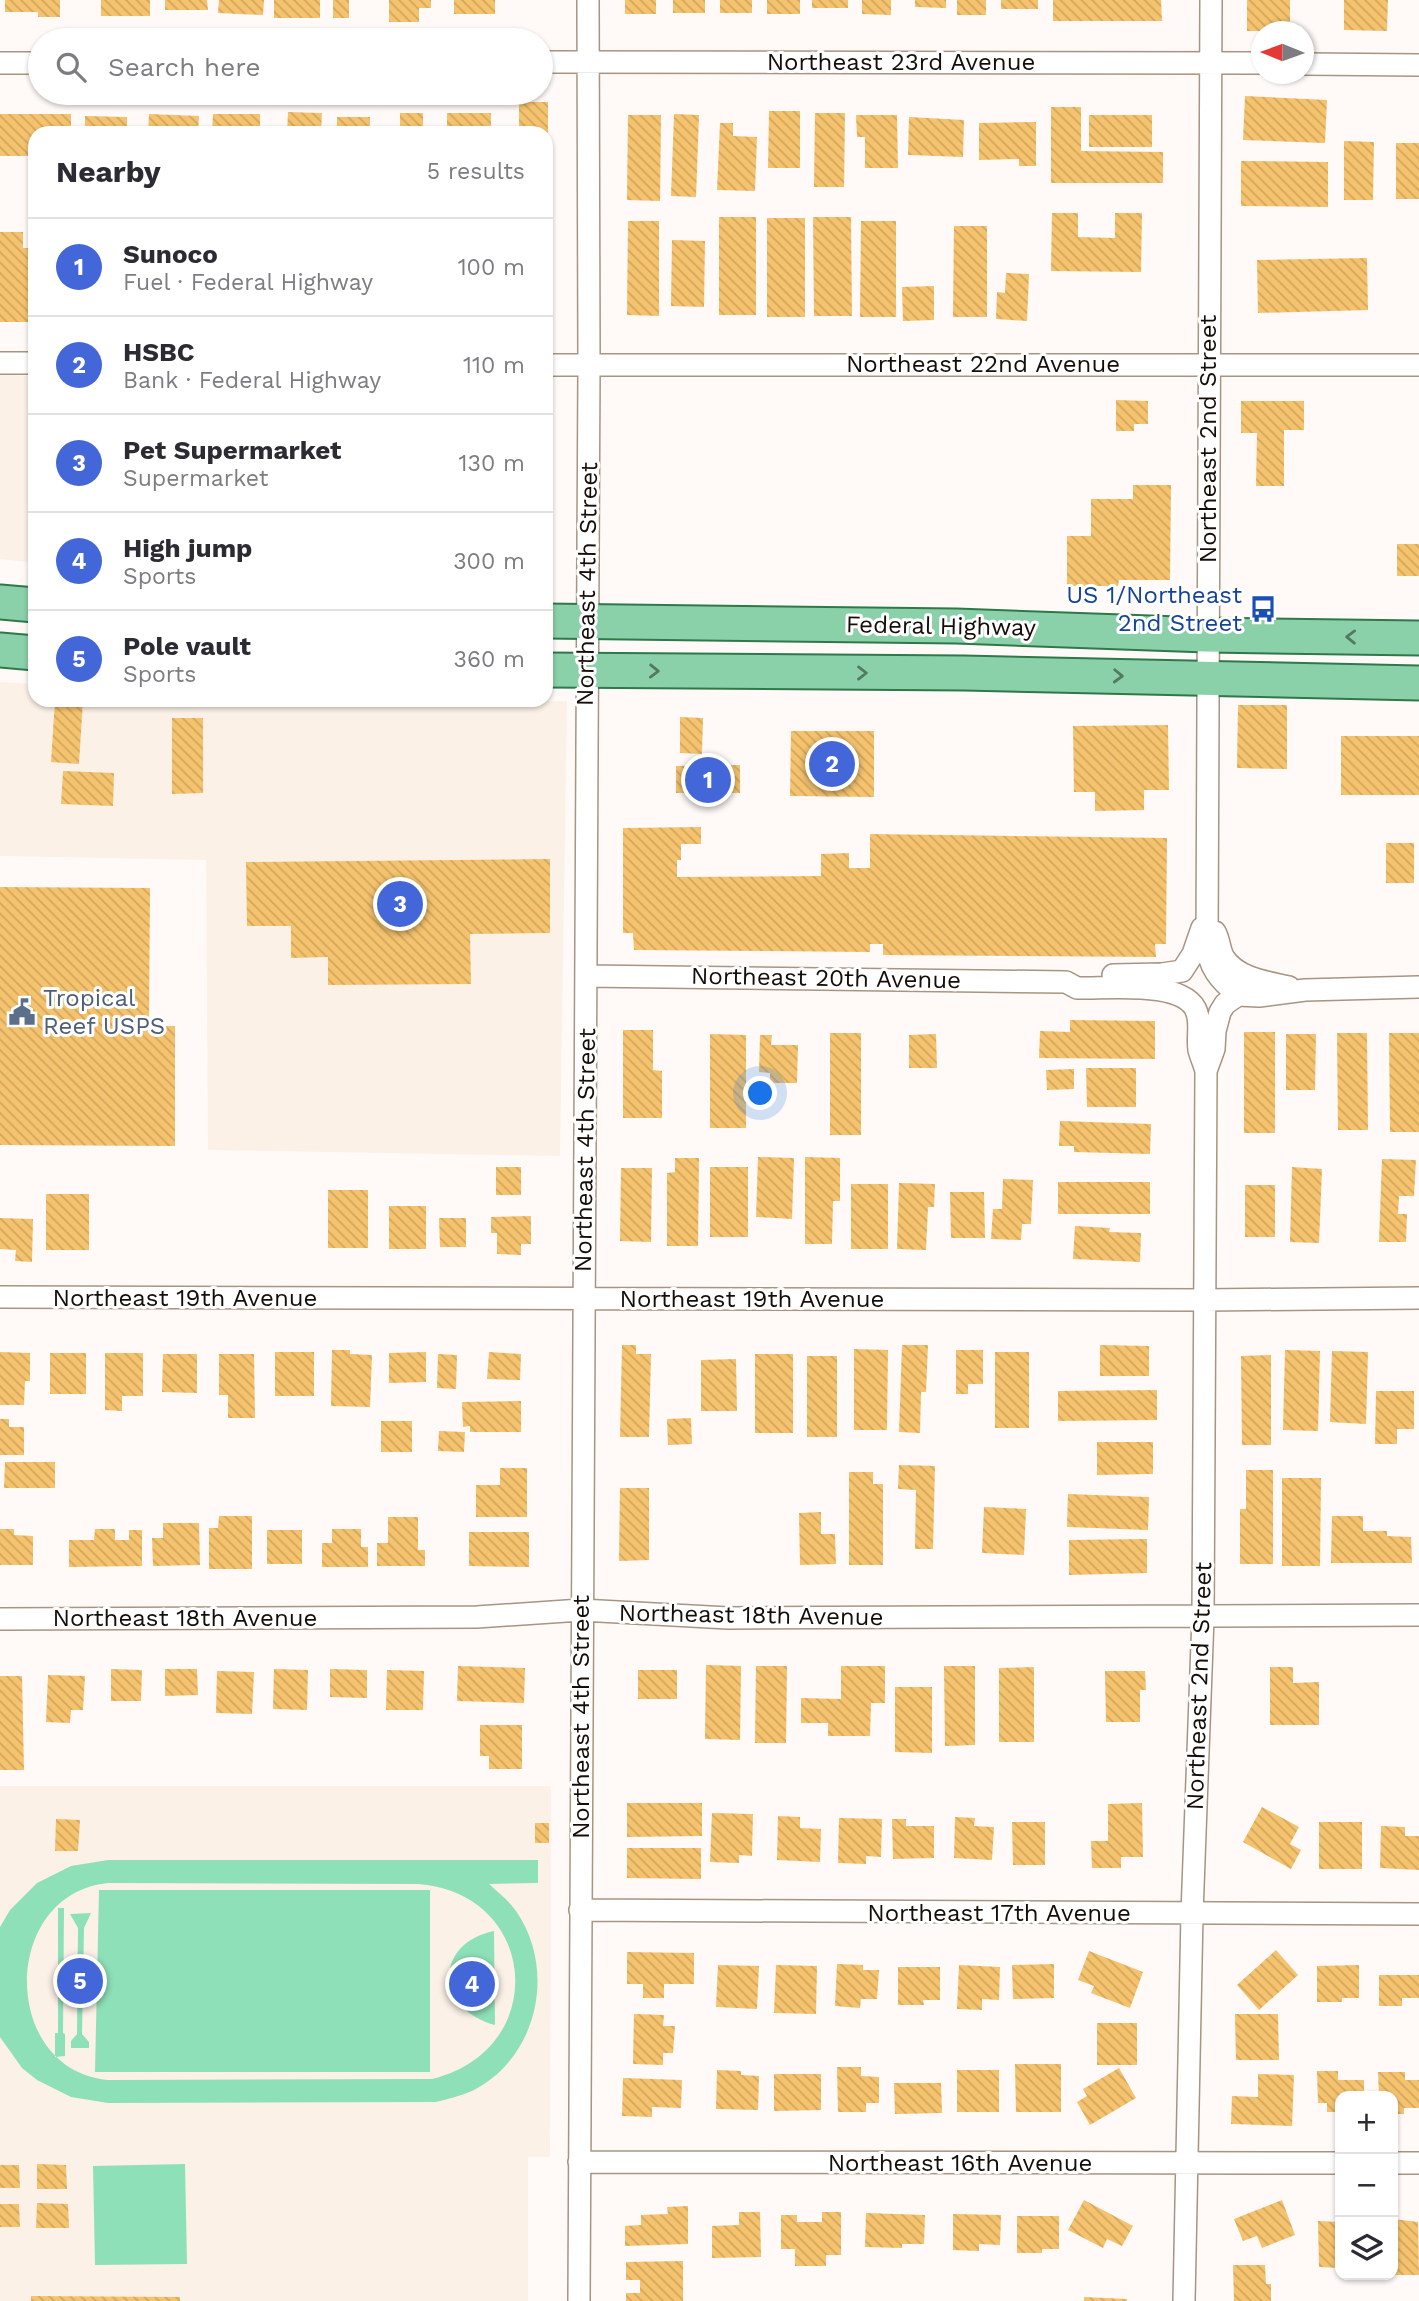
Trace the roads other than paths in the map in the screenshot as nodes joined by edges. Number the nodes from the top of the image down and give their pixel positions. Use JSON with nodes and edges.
{"nodes":[{"id":1,"x":588,"y":0,"type":"edge"},
{"id":2,"x":1211,"y":0,"type":"edge"},
{"id":3,"x":553,"y":62,"type":"edge"},
{"id":4,"x":587,"y":62,"type":"junction"},
{"id":5,"x":0,"y":63,"type":"edge"},
{"id":6,"x":28,"y":63,"type":"edge"},
{"id":7,"x":1210,"y":63,"type":"junction"},
{"id":8,"x":1251,"y":63,"type":"edge"},
{"id":9,"x":1314,"y":64,"type":"edge"},
{"id":10,"x":1419,"y":65,"type":"edge"},
{"id":11,"x":0,"y":363,"type":"edge"},
{"id":12,"x":28,"y":363,"type":"edge"},
{"id":13,"x":1207,"y":363,"type":"junction"},
{"id":14,"x":553,"y":365,"type":"edge"},
{"id":15,"x":589,"y":365,"type":"junction"},
{"id":16,"x":1419,"y":365,"type":"edge"},
{"id":17,"x":0,"y":602,"type":"edge"},
{"id":18,"x":28,"y":604,"type":"edge"},
{"id":19,"x":553,"y":621,"type":"edge"},
{"id":20,"x":587,"y":622,"type":"junction"},
{"id":21,"x":1208,"y":635,"type":"junction"},
{"id":22,"x":1419,"y":638,"type":"edge"},
{"id":23,"x":0,"y":650,"type":"edge"},
{"id":24,"x":28,"y":652,"type":"edge"},
{"id":25,"x":553,"y":670,"type":"edge"},
{"id":26,"x":586,"y":670,"type":"junction"},
{"id":27,"x":1208,"y":680,"type":"junction"},
{"id":28,"x":1419,"y":683,"type":"edge"},
{"id":29,"x":1206,"y":919,"type":"junction"},
{"id":30,"x":1182,"y":971,"type":"joint"},
{"id":31,"x":586,"y":976,"type":"junction"},
{"id":32,"x":1066,"y":982,"type":"junction"},
{"id":33,"x":1419,"y":987,"type":"edge"},
{"id":34,"x":1305,"y":990,"type":"junction"},
{"id":35,"x":1238,"y":995,"type":"junction"},
{"id":36,"x":1194,"y":1006,"type":"joint"},
{"id":37,"x":1206,"y":1071,"type":"junction"},
{"id":38,"x":0,"y":1297,"type":"edge"},
{"id":39,"x":1419,"y":1298,"type":"edge"},
{"id":40,"x":583,"y":1299,"type":"junction"},
{"id":41,"x":1205,"y":1300,"type":"junction"},
{"id":42,"x":581,"y":1610,"type":"junction"},
{"id":43,"x":1419,"y":1615,"type":"edge"},
{"id":44,"x":1203,"y":1617,"type":"junction"},
{"id":45,"x":0,"y":1619,"type":"edge"},
{"id":46,"x":580,"y":1910,"type":"junction"},
{"id":47,"x":1192,"y":1914,"type":"junction"},
{"id":48,"x":1419,"y":1914,"type":"edge"},
{"id":49,"x":579,"y":2162,"type":"junction"},
{"id":50,"x":1186,"y":2163,"type":"junction"},
{"id":51,"x":1335,"y":2163,"type":"edge"},
{"id":52,"x":1398,"y":2164,"type":"edge"},
{"id":53,"x":1419,"y":2164,"type":"edge"},
{"id":54,"x":579,"y":2301,"type":"edge"},
{"id":55,"x":1184,"y":2301,"type":"edge"}],
"edges":[{"from":1,"to":4,"type":"street","name":"Northeast 4th Street"},
{"from":2,"to":7,"type":"street","name":"Northeast 2nd Street"},
{"from":3,"to":4,"type":"street","name":"Northeast 23rd Avenue"},
{"from":4,"to":7,"type":"street","name":"Northeast 23rd Avenue"},
{"from":4,"to":15,"type":"street","name":"Northeast 4th Street"},
{"from":5,"to":6,"type":"street"},
{"from":7,"to":8,"type":"street","name":"Northeast 23rd Avenue"},
{"from":7,"to":13,"type":"street","name":"Northeast 2nd Street"},
{"from":9,"to":10,"type":"street"},
{"from":11,"to":12,"type":"street"},
{"from":13,"to":15,"type":"street","name":"Northeast 22nd Avenue"},
{"from":13,"to":16,"type":"street","name":"Northeast 22nd Avenue"},
{"from":13,"to":21,"type":"street","name":"Northeast 2nd Street"},
{"from":14,"to":15,"type":"street","name":"Northeast 22nd Avenue"},
{"from":15,"to":20,"type":"street","name":"Northeast 4th Street"},
{"from":17,"to":18,"type":"main road"},
{"from":19,"to":20,"type":"main road","name":"Federal Highway"},
{"from":20,"to":21,"type":"main road","name":"Federal Highway"},
{"from":20,"to":26,"type":"street","name":"Northeast 4th Street"},
{"from":22,"to":21,"type":"main road","name":"Federal Highway","one_way":true},
{"from":21,"to":27,"type":"street","name":"Northeast 2nd Street"},
{"from":23,"to":24,"type":"main road"},
{"from":25,"to":26,"type":"main road","name":"Federal Highway"},
{"from":26,"to":27,"type":"main road","name":"Federal Highway","one_way":true},
{"from":26,"to":31,"type":"street","name":"Northeast 4th Street"},
{"from":27,"to":28,"type":"main road","name":"Federal Highway"},
{"from":27,"to":29,"type":"street","name":"Northeast 2nd Street"},
{"from":29,"to":30,"type":"street","name":"Northeast 2nd Street"},
{"from":29,"to":34,"type":"street","name":"Northeast 2nd Street"},
{"from":29,"to":35,"type":"street","name":"Northeast 2nd Street"},
{"from":30,"to":32,"type":"street","name":"Northeast 20th Avenue"},
{"from":31,"to":32,"type":"street","name":"Northeast 20th Avenue"},
{"from":31,"to":40,"type":"street","name":"Northeast 4th Street"},
{"from":32,"to":36,"type":"street","name":"Northeast 20th Avenue"},
{"from":33,"to":34,"type":"street"},
{"from":34,"to":35,"type":"street"},
{"from":35,"to":37,"type":"street","name":"Northeast 2nd Street"},
{"from":36,"to":37,"type":"street","name":"Northeast 2nd Street"},
{"from":37,"to":41,"type":"street","name":"Northeast 2nd Street"},
{"from":38,"to":40,"type":"street","name":"Northeast 19th Avenue"},
{"from":39,"to":41,"type":"street","name":"Northeast 19th Avenue"},
{"from":40,"to":41,"type":"street","name":"Northeast 19th Avenue"},
{"from":40,"to":42,"type":"street","name":"Northeast 4th Street"},
{"from":41,"to":44,"type":"street","name":"Northeast 2nd Street"},
{"from":42,"to":44,"type":"street","name":"Northeast 18th Avenue"},
{"from":42,"to":45,"type":"street","name":"Northeast 18th Avenue"},
{"from":42,"to":46,"type":"street","name":"Northeast 4th Street"},
{"from":43,"to":44,"type":"street","name":"Northeast 18th Avenue"},
{"from":44,"to":47,"type":"street","name":"Northeast 2nd Street"},
{"from":46,"to":47,"type":"street","name":"Northeast 17th Avenue"},
{"from":46,"to":49,"type":"street","name":"Northeast 4th Street"},
{"from":47,"to":48,"type":"street","name":"Northeast 17th Avenue"},
{"from":47,"to":50,"type":"street","name":"Northeast 2nd Street"},
{"from":49,"to":50,"type":"street","name":"Northeast 16th Avenue"},
{"from":49,"to":54,"type":"street","name":"Northeast 4th Street"},
{"from":50,"to":51,"type":"street","name":"Northeast 16th Avenue"},
{"from":50,"to":55,"type":"street","name":"Northeast 2nd Street"},
{"from":52,"to":53,"type":"street"}]}
